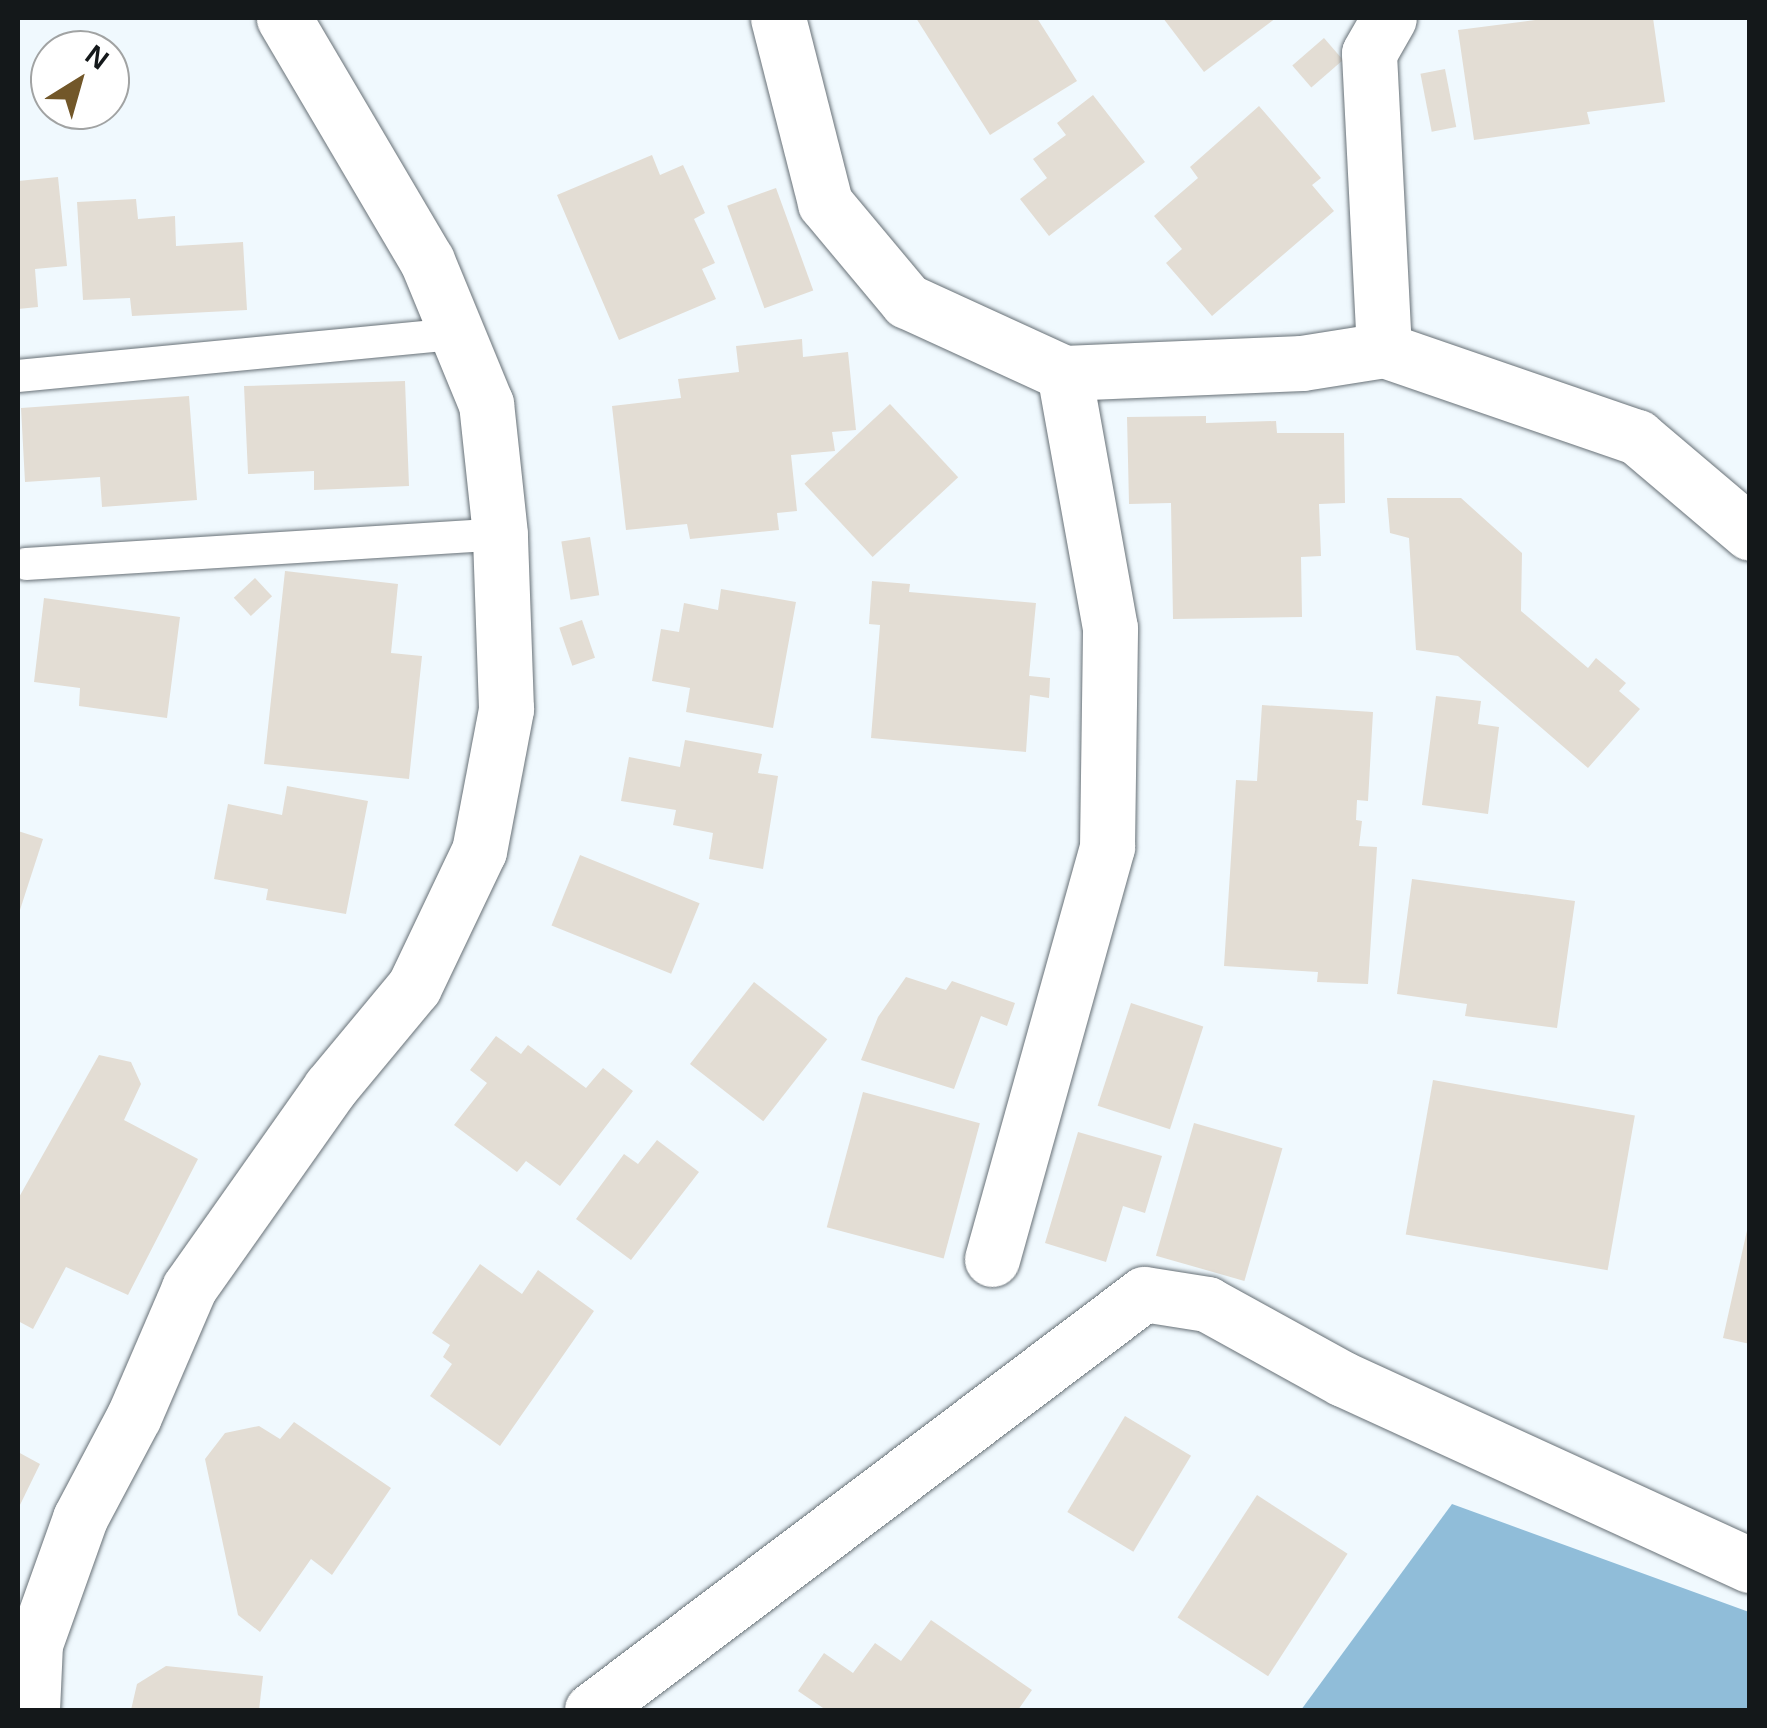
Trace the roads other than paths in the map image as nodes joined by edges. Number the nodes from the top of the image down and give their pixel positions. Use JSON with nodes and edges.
{"nodes":[{"id":1,"x":284,"y":18,"type":"edge"},
{"id":2,"x":778,"y":18,"type":"edge"},
{"id":3,"x":1389,"y":18,"type":"edge"},
{"id":4,"x":458,"y":334,"type":"junction"},
{"id":5,"x":1384,"y":350,"type":"junction"},
{"id":6,"x":1064,"y":373,"type":"junction"},
{"id":7,"x":18,"y":376,"type":"edge"},
{"id":8,"x":1750,"y":533,"type":"edge"},
{"id":9,"x":500,"y":534,"type":"junction"},
{"id":10,"x":26,"y":564,"type":"dead end"},
{"id":11,"x":992,"y":1260,"type":"dead end"},
{"id":12,"x":1750,"y":1565,"type":"edge"},
{"id":13,"x":32,"y":1710,"type":"edge"},
{"id":14,"x":592,"y":1710,"type":"edge"}],
"edges":[{"from":1,"to":4,"type":"street"},
{"from":2,"to":6,"type":"street"},
{"from":3,"to":5,"type":"street"},
{"from":4,"to":7,"type":"lane"},
{"from":4,"to":9,"type":"street"},
{"from":5,"to":6,"type":"street"},
{"from":5,"to":8,"type":"street"},
{"from":6,"to":11,"type":"street"},
{"from":9,"to":10,"type":"lane"},
{"from":9,"to":13,"type":"street"},
{"from":12,"to":14,"type":"street"}]}
